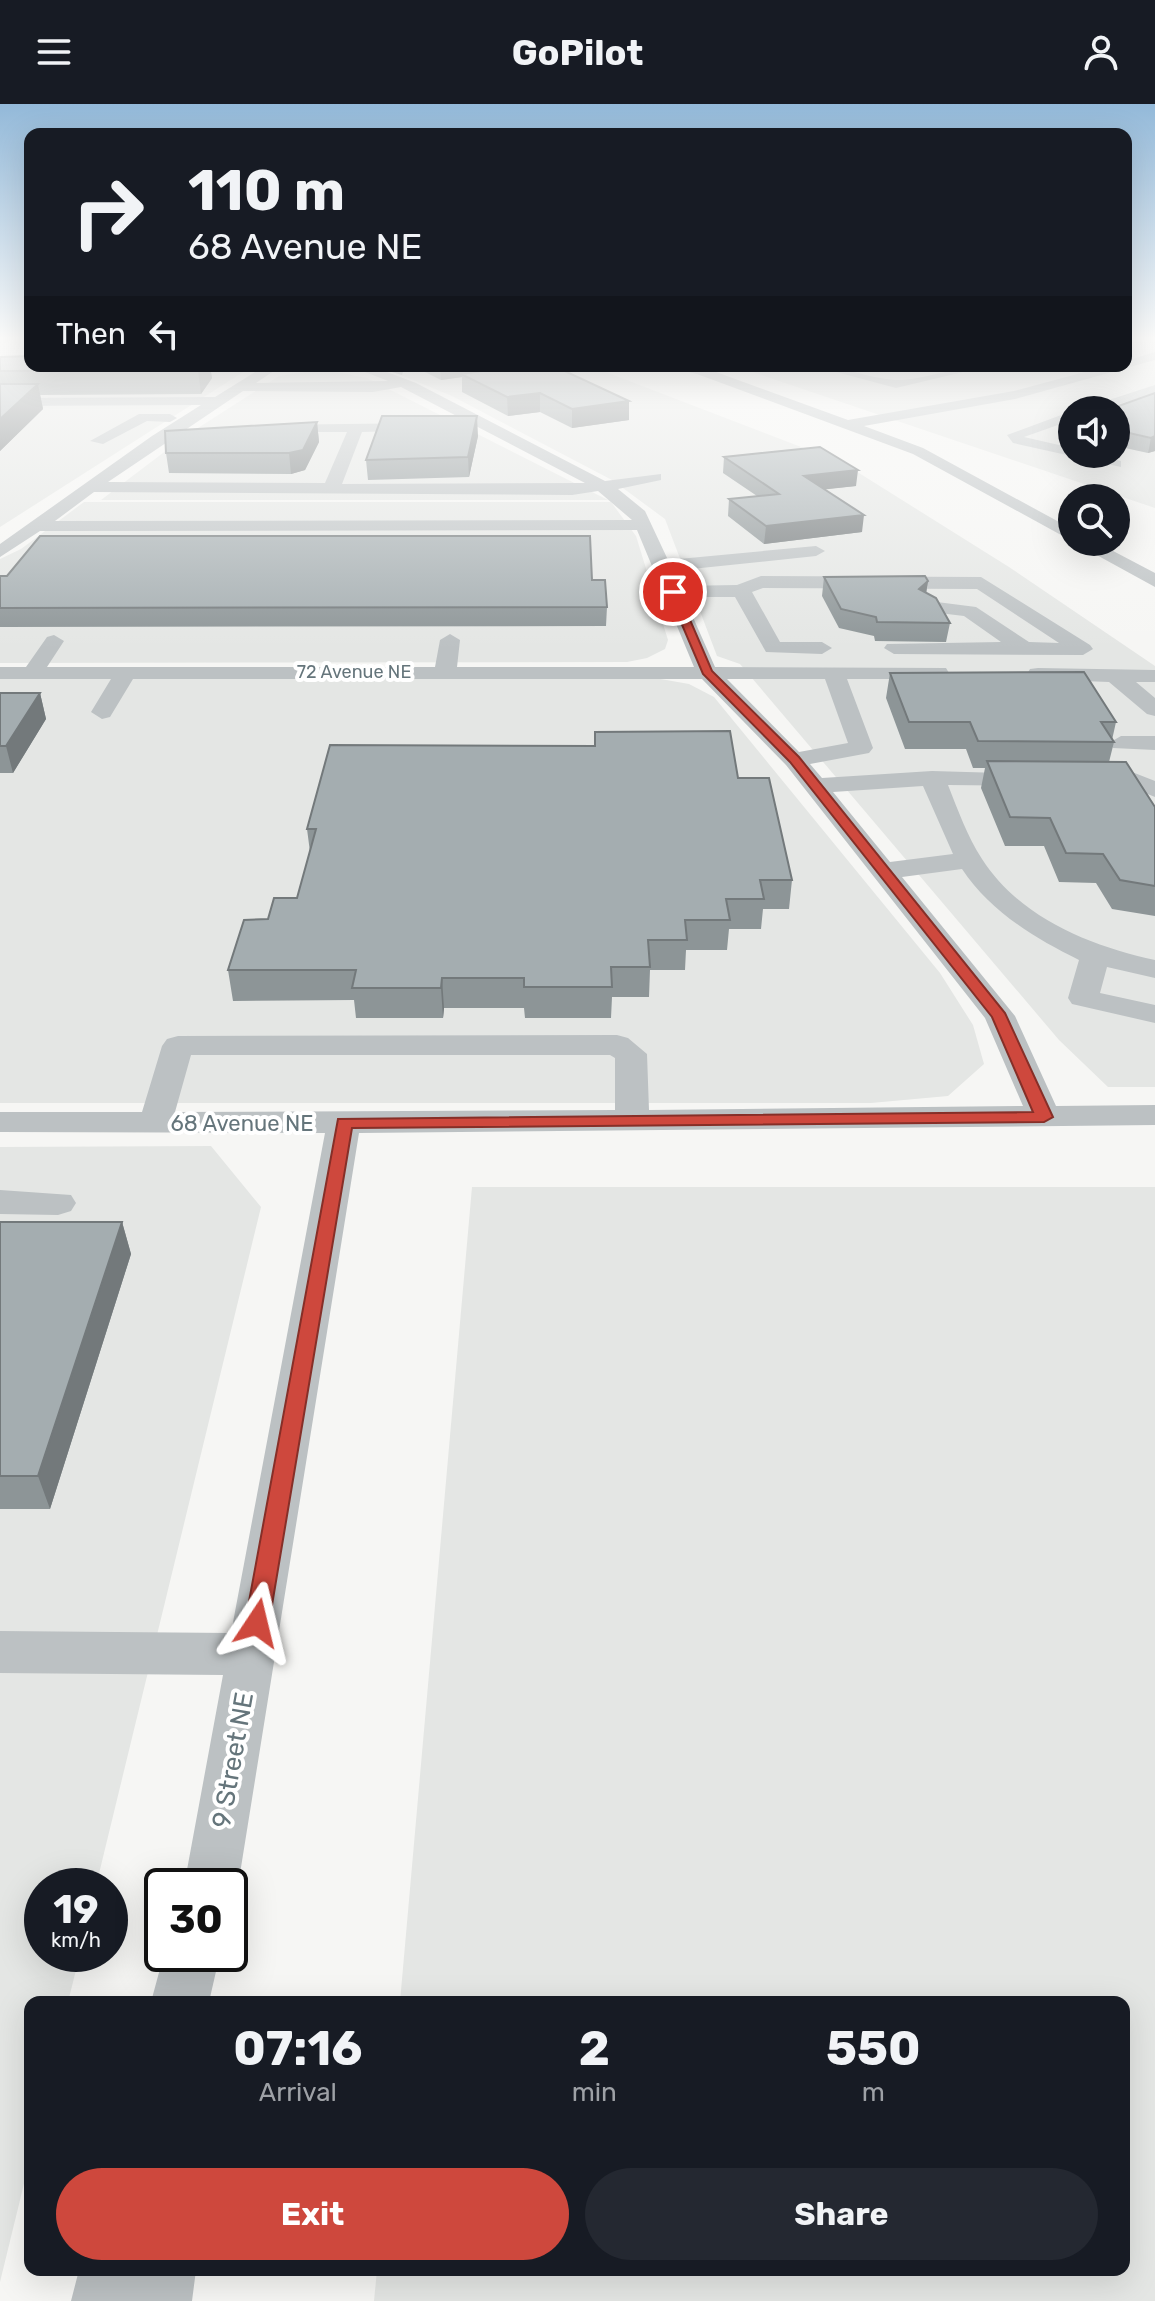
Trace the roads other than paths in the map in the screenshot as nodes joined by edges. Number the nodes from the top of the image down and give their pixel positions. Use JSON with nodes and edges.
{"nodes":[{"id":1,"x":150,"y":444,"type":"edge"},
{"id":2,"x":349,"y":444,"type":"edge"},
{"id":3,"x":522,"y":444,"type":"edge"},
{"id":4,"x":553,"y":444,"type":"edge"},
{"id":5,"x":869,"y":444,"type":"edge"},
{"id":6,"x":899,"y":444,"type":"edge"},
{"id":7,"x":912,"y":444,"type":"edge"},
{"id":8,"x":1032,"y":444,"type":"edge"},
{"id":9,"x":531,"y":448,"type":"junction"},
{"id":10,"x":1058,"y":450,"type":"edge"},
{"id":11,"x":918,"y":451,"type":"junction"},
{"id":12,"x":123,"y":464,"type":"junction"},
{"id":13,"x":86,"y":469,"type":"dead end"},
{"id":14,"x":655,"y":477,"type":"dead end"},
{"id":15,"x":603,"y":486,"type":"junction"},
{"id":16,"x":93,"y":487,"type":"junction"},
{"id":17,"x":332,"y":487,"type":"junction"},
{"id":18,"x":1038,"y":518,"type":"junction"},
{"id":19,"x":644,"y":525,"type":"junction"},
{"id":20,"x":38,"y":526,"type":"junction"},
{"id":21,"x":1058,"y":529,"type":"edge"},
{"id":22,"x":816,"y":551,"type":"dead end"},
{"id":23,"x":0,"y":552,"type":"edge"},
{"id":24,"x":1108,"y":556,"type":"edge"},
{"id":25,"x":662,"y":566,"type":"junction"},
{"id":26,"x":1155,"y":581,"type":"edge"},
{"id":27,"x":738,"y":591,"type":"junction"},
{"id":28,"x":673,"y":592,"type":"junction"},
{"id":29,"x":929,"y":607,"type":"edge"},
{"id":30,"x":450,"y":640,"type":"dead end"},
{"id":31,"x":54,"y":641,"type":"dead end"},
{"id":32,"x":836,"y":648,"type":"dead end"},
{"id":33,"x":868,"y":648,"type":"dead end"},
{"id":34,"x":1025,"y":649,"type":"junction"},
{"id":35,"x":445,"y":672,"type":"junction"},
{"id":36,"x":707,"y":672,"type":"junction"},
{"id":37,"x":0,"y":673,"type":"edge"},
{"id":38,"x":32,"y":673,"type":"junction"},
{"id":39,"x":126,"y":673,"type":"junction"},
{"id":40,"x":834,"y":673,"type":"junction"},
{"id":41,"x":958,"y":673,"type":"edge"},
{"id":42,"x":1020,"y":674,"type":"edge"},
{"id":43,"x":1113,"y":674,"type":"junction"},
{"id":44,"x":1155,"y":676,"type":"edge"},
{"id":45,"x":1155,"y":709,"type":"edge"},
{"id":46,"x":102,"y":712,"type":"dead end"},
{"id":47,"x":1121,"y":743,"type":"dead end"},
{"id":48,"x":1155,"y":743,"type":"edge"},
{"id":49,"x":794,"y":760,"type":"junction"},
{"id":50,"x":932,"y":778,"type":"junction"},
{"id":51,"x":815,"y":786,"type":"junction"},
{"id":52,"x":1155,"y":790,"type":"edge"},
{"id":53,"x":969,"y":860,"type":"junction"},
{"id":54,"x":884,"y":871,"type":"junction"},
{"id":55,"x":1095,"y":956,"type":"junction"},
{"id":56,"x":1155,"y":969,"type":"edge"},
{"id":57,"x":1155,"y":1014,"type":"edge"},
{"id":58,"x":1155,"y":1115,"type":"edge"},
{"id":59,"x":1044,"y":1117,"type":"junction"},
{"id":60,"x":632,"y":1119,"type":"junction"},
{"id":61,"x":0,"y":1122,"type":"edge"},
{"id":62,"x":155,"y":1123,"type":"junction"},
{"id":63,"x":344,"y":1123,"type":"junction"},
{"id":64,"x":0,"y":1202,"type":"edge"},
{"id":65,"x":58,"y":1203,"type":"dead end"},
{"id":66,"x":0,"y":1652,"type":"edge"},
{"id":67,"x":252,"y":1654,"type":"junction"},
{"id":68,"x":214,"y":1868,"type":"edge"},
{"id":69,"x":188,"y":1972,"type":"edge"},
{"id":70,"x":200,"y":1972,"type":"edge"},
{"id":71,"x":182,"y":1996,"type":"edge"},
{"id":72,"x":197,"y":1996,"type":"edge"},
{"id":73,"x":110,"y":2276,"type":"edge"},
{"id":74,"x":162,"y":2276,"type":"edge"},
{"id":75,"x":104,"y":2301,"type":"edge"},
{"id":76,"x":159,"y":2301,"type":"edge"}],
"edges":[{"from":1,"to":12,"type":"street"},
{"from":2,"to":17,"type":"street"},
{"from":3,"to":9,"type":"street"},
{"from":4,"to":9,"type":"street"},
{"from":5,"to":18,"type":"street"},
{"from":6,"to":11,"type":"street"},
{"from":7,"to":11,"type":"street"},
{"from":8,"to":10,"type":"street"},
{"from":9,"to":15,"type":"street"},
{"from":11,"to":18,"type":"street"},
{"from":12,"to":13,"type":"street"},
{"from":12,"to":16,"type":"street"},
{"from":14,"to":15,"type":"street"},
{"from":15,"to":17,"type":"street"},
{"from":15,"to":19,"type":"street"},
{"from":16,"to":17,"type":"street"},
{"from":16,"to":20,"type":"street"},
{"from":18,"to":21,"type":"street"},
{"from":19,"to":20,"type":"street"},
{"from":19,"to":25,"type":"street"},
{"from":20,"to":23,"type":"street"},
{"from":22,"to":25,"type":"street"},
{"from":24,"to":26,"type":"street"},
{"from":25,"to":28,"type":"street"},
{"from":27,"to":28,"type":"street"},
{"from":27,"to":32,"type":"street"},
{"from":27,"to":34,"type":"street"},
{"from":28,"to":36,"type":"street"},
{"from":29,"to":34,"type":"street"},
{"from":30,"to":35,"type":"street"},
{"from":31,"to":38,"type":"street"},
{"from":33,"to":34,"type":"street"},
{"from":35,"to":36,"type":"street","name":"72 Avenue NE"},
{"from":35,"to":39,"type":"street","name":"72 Avenue NE"},
{"from":36,"to":40,"type":"street","name":"72 Avenue NE"},
{"from":36,"to":49,"type":"street"},
{"from":37,"to":38,"type":"street","name":"72 Avenue NE"},
{"from":38,"to":39,"type":"street","name":"72 Avenue NE"},
{"from":39,"to":46,"type":"street"},
{"from":40,"to":41,"type":"street","name":"72 Avenue NE"},
{"from":40,"to":49,"type":"street"},
{"from":42,"to":43,"type":"street"},
{"from":43,"to":44,"type":"street"},
{"from":43,"to":45,"type":"street"},
{"from":47,"to":48,"type":"street"},
{"from":49,"to":51,"type":"street"},
{"from":50,"to":51,"type":"street"},
{"from":50,"to":52,"type":"street"},
{"from":50,"to":53,"type":"street"},
{"from":51,"to":54,"type":"street"},
{"from":53,"to":54,"type":"street"},
{"from":53,"to":55,"type":"street"},
{"from":54,"to":59,"type":"street"},
{"from":55,"to":56,"type":"street"},
{"from":55,"to":57,"type":"street"},
{"from":58,"to":59,"type":"street","name":"68 Avenue NE"},
{"from":59,"to":60,"type":"street","name":"68 Avenue NE"},
{"from":60,"to":62,"type":"street"},
{"from":60,"to":63,"type":"street","name":"68 Avenue NE"},
{"from":61,"to":62,"type":"street","name":"68 Avenue NE"},
{"from":62,"to":63,"type":"street","name":"68 Avenue NE"},
{"from":63,"to":67,"type":"street","name":"9 Street NE"},
{"from":64,"to":65,"type":"street"},
{"from":66,"to":67,"type":"street"},
{"from":67,"to":68,"type":"street","name":"9 Street NE"},
{"from":69,"to":71,"type":"street"},
{"from":70,"to":72,"type":"street"},
{"from":73,"to":75,"type":"street"},
{"from":74,"to":76,"type":"street"}]}
